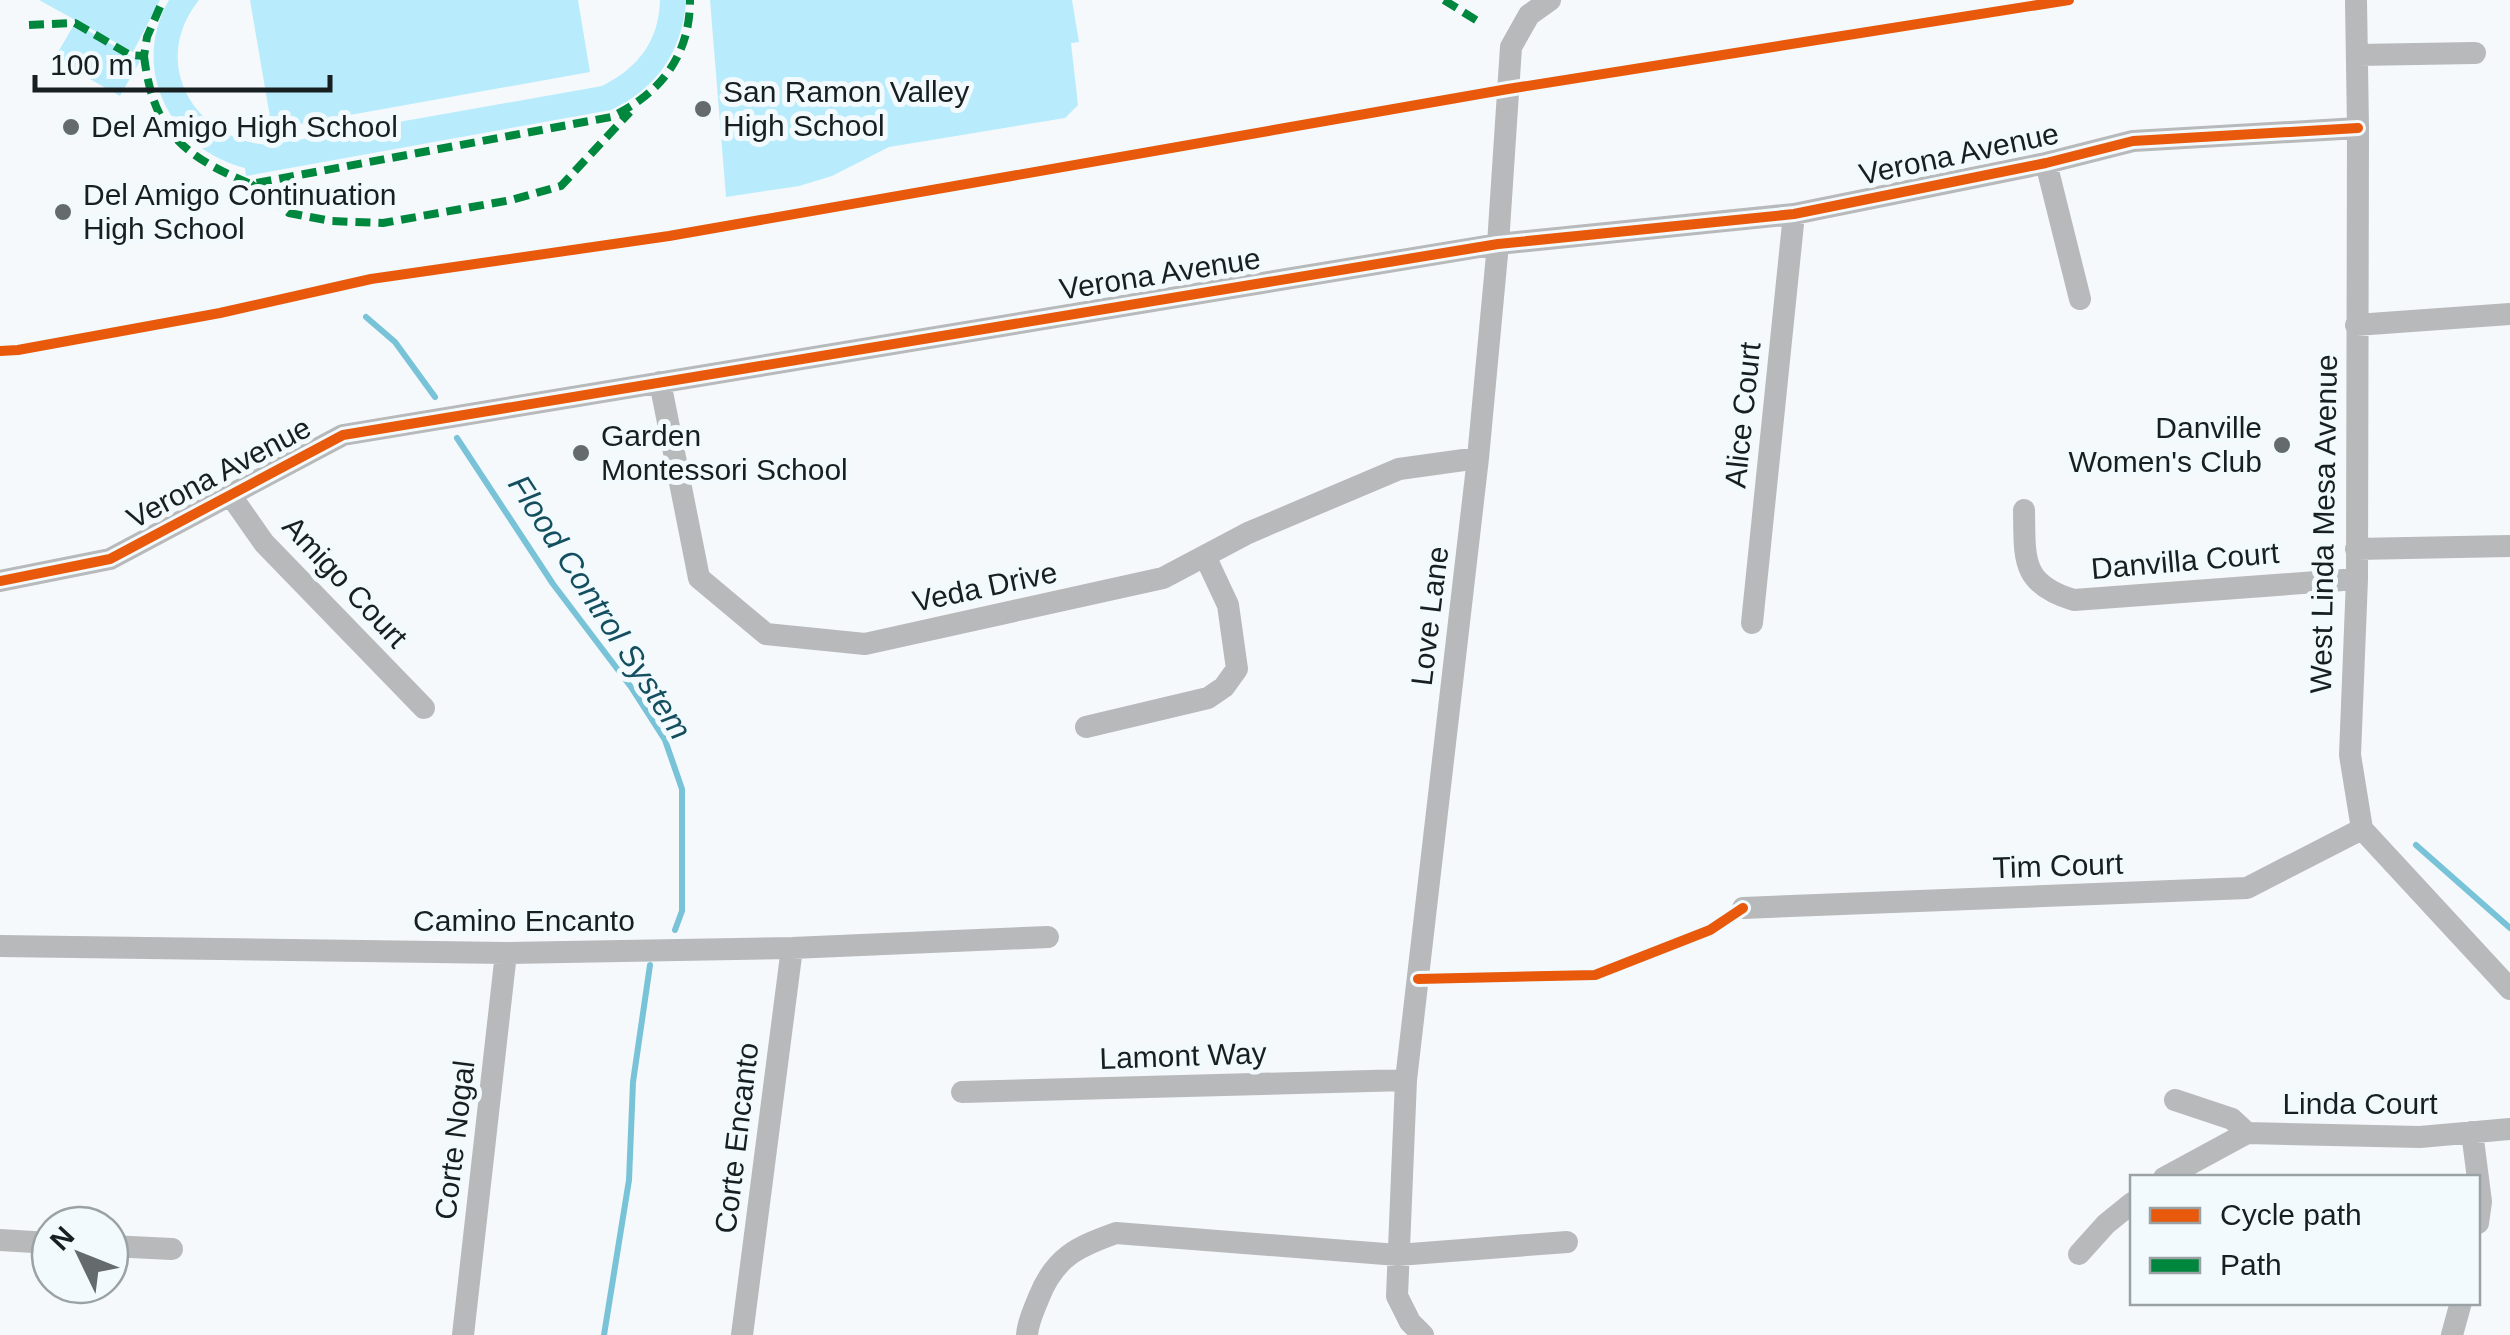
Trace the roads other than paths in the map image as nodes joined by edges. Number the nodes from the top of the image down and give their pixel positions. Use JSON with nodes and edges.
{"nodes":[{"id":1,"x":1550,"y":0,"type":"edge"},
{"id":2,"x":2356,"y":0,"type":"edge"},
{"id":3,"x":2476,"y":52,"type":"dead end"},
{"id":4,"x":2357,"y":55,"type":"junction"},
{"id":5,"x":2358,"y":128,"type":"junction"},
{"id":6,"x":2046,"y":162,"type":"junction"},
{"id":7,"x":1794,"y":214,"type":"junction"},
{"id":8,"x":1498,"y":244,"type":"junction"},
{"id":9,"x":2080,"y":298,"type":"dead end"},
{"id":10,"x":2510,"y":314,"type":"edge"},
{"id":11,"x":2356,"y":324,"type":"junction"},
{"id":12,"x":660,"y":382,"type":"junction"},
{"id":13,"x":1478,"y":458,"type":"junction"},
{"id":14,"x":229,"y":493,"type":"junction"},
{"id":15,"x":2024,"y":510,"type":"dead end"},
{"id":16,"x":2510,"y":546,"type":"edge"},
{"id":17,"x":2356,"y":549,"type":"junction"},
{"id":18,"x":1205,"y":556,"type":"junction"},
{"id":19,"x":2357,"y":579,"type":"junction"},
{"id":20,"x":0,"y":581,"type":"edge"},
{"id":21,"x":1752,"y":624,"type":"dead end"},
{"id":22,"x":424,"y":708,"type":"dead end"},
{"id":23,"x":1086,"y":727,"type":"dead end"},
{"id":24,"x":2362,"y":829,"type":"junction"},
{"id":25,"x":1743,"y":908,"type":"dead end"},
{"id":26,"x":1048,"y":937,"type":"dead end"},
{"id":27,"x":0,"y":946,"type":"edge"},
{"id":28,"x":792,"y":948,"type":"junction"},
{"id":29,"x":506,"y":953,"type":"junction"},
{"id":30,"x":2510,"y":990,"type":"edge"},
{"id":31,"x":1406,"y":1080,"type":"junction"},
{"id":32,"x":962,"y":1092,"type":"dead end"},
{"id":33,"x":2175,"y":1100,"type":"dead end"},
{"id":34,"x":2510,"y":1129,"type":"edge"},
{"id":35,"x":2246,"y":1132,"type":"junction"},
{"id":36,"x":2472,"y":1132,"type":"junction"},
{"id":37,"x":2169,"y":1175,"type":"edge"},
{"id":38,"x":2478,"y":1175,"type":"edge"},
{"id":39,"x":2130,"y":1204,"type":"edge"},
{"id":40,"x":0,"y":1240,"type":"edge"},
{"id":41,"x":30,"y":1241,"type":"edge"},
{"id":42,"x":1567,"y":1242,"type":"dead end"},
{"id":43,"x":130,"y":1247,"type":"edge"},
{"id":44,"x":172,"y":1250,"type":"dead end"},
{"id":45,"x":2079,"y":1254,"type":"dead end"},
{"id":46,"x":1398,"y":1255,"type":"junction"},
{"id":47,"x":2461,"y":1305,"type":"edge"},
{"id":48,"x":463,"y":1335,"type":"edge"},
{"id":49,"x":742,"y":1335,"type":"edge"},
{"id":50,"x":1027,"y":1335,"type":"edge"},
{"id":51,"x":1423,"y":1335,"type":"edge"},
{"id":52,"x":2452,"y":1335,"type":"edge"}],
"edges":[{"from":1,"to":8,"type":"street","name":"Love Lane"},
{"from":2,"to":4,"type":"street","name":"West Linda Mesa Avenue"},
{"from":3,"to":4,"type":"street"},
{"from":4,"to":5,"type":"street","name":"West Linda Mesa Avenue"},
{"from":5,"to":6,"type":"street","name":"Verona Avenue"},
{"from":5,"to":11,"type":"street","name":"West Linda Mesa Avenue"},
{"from":6,"to":7,"type":"street","name":"Verona Avenue"},
{"from":6,"to":9,"type":"street"},
{"from":7,"to":8,"type":"street","name":"Verona Avenue"},
{"from":7,"to":21,"type":"street","name":"Alice Court"},
{"from":8,"to":12,"type":"street","name":"Verona Avenue"},
{"from":8,"to":13,"type":"street","name":"Love Lane"},
{"from":10,"to":11,"type":"street"},
{"from":11,"to":17,"type":"street","name":"West Linda Mesa Avenue"},
{"from":12,"to":14,"type":"street","name":"Verona Avenue"},
{"from":12,"to":18,"type":"street","name":"Veda Drive"},
{"from":13,"to":18,"type":"street","name":"Veda Drive"},
{"from":13,"to":31,"type":"street","name":"Love Lane"},
{"from":14,"to":20,"type":"street","name":"Verona Avenue"},
{"from":14,"to":22,"type":"street","name":"Amigo Court"},
{"from":15,"to":19,"type":"street","name":"Danvilla Court"},
{"from":16,"to":17,"type":"street"},
{"from":17,"to":19,"type":"street","name":"West Linda Mesa Avenue"},
{"from":18,"to":23,"type":"street"},
{"from":19,"to":24,"type":"street","name":"West Linda Mesa Avenue"},
{"from":24,"to":25,"type":"street","name":"Tim Court"},
{"from":24,"to":30,"type":"street"},
{"from":26,"to":28,"type":"street","name":"Camino Encanto"},
{"from":27,"to":29,"type":"street","name":"Camino Encanto"},
{"from":28,"to":29,"type":"street","name":"Camino Encanto"},
{"from":28,"to":49,"type":"street","name":"Corte Encanto"},
{"from":29,"to":48,"type":"street","name":"Corte Nogal"},
{"from":31,"to":32,"type":"street","name":"Lamont Way"},
{"from":31,"to":46,"type":"street","name":"Love Lane"},
{"from":33,"to":35,"type":"street","name":"Linda Court"},
{"from":34,"to":36,"type":"street","name":"Linda Court"},
{"from":35,"to":36,"type":"street","name":"Linda Court"},
{"from":35,"to":37,"type":"street","name":"Linda Court"},
{"from":36,"to":38,"type":"street"},
{"from":39,"to":45,"type":"street"},
{"from":40,"to":41,"type":"street"},
{"from":42,"to":46,"type":"street"},
{"from":43,"to":44,"type":"street"},
{"from":46,"to":50,"type":"street"},
{"from":46,"to":51,"type":"street","name":"Love Lane"},
{"from":47,"to":52,"type":"street"}]}
